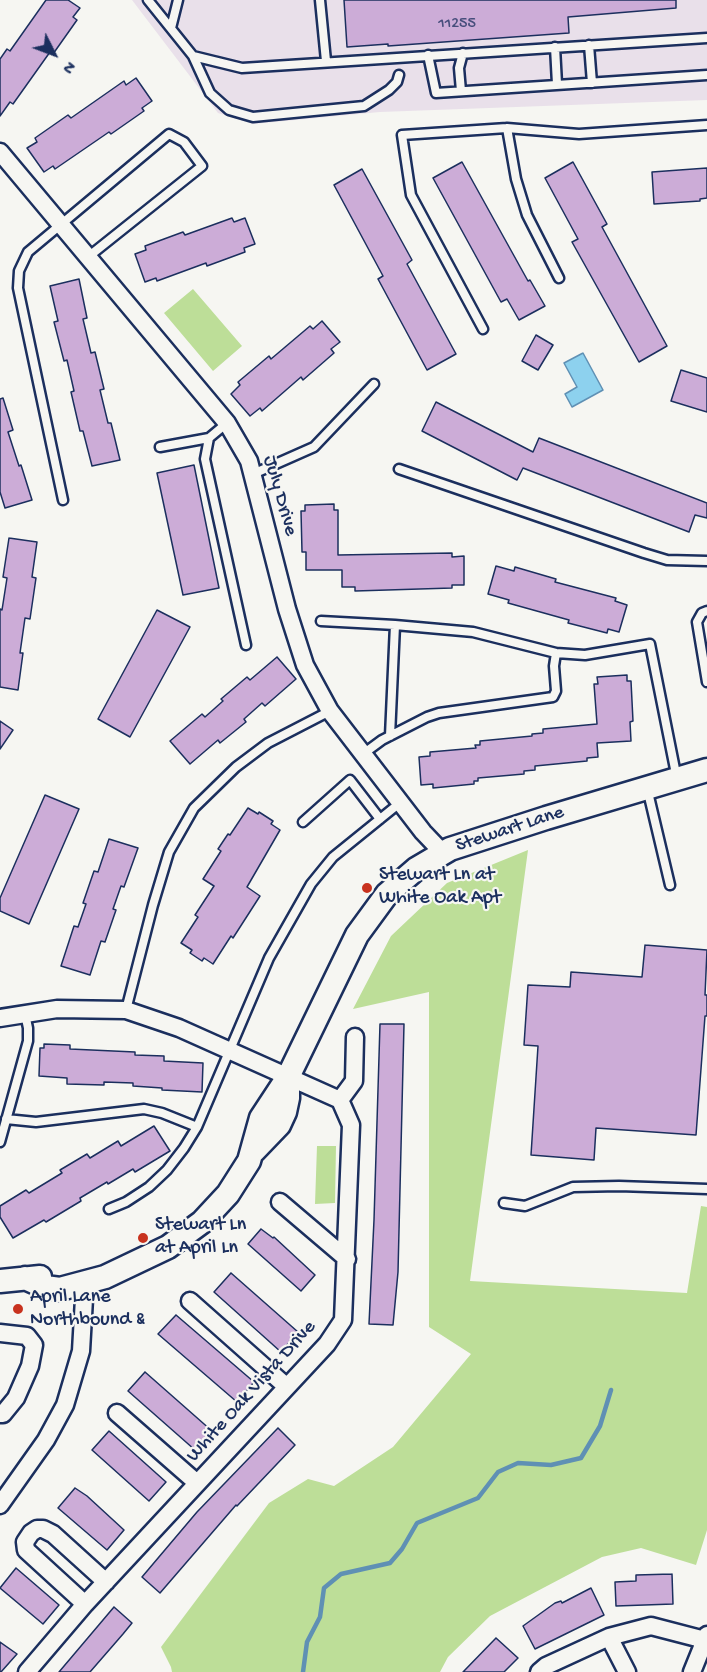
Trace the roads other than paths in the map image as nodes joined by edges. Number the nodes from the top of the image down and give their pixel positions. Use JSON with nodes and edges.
{"nodes":[{"id":1,"x":148,"y":0,"type":"edge"},
{"id":2,"x":178,"y":0,"type":"edge"},
{"id":3,"x":320,"y":0,"type":"edge"},
{"id":4,"x":171,"y":28,"type":"junction"},
{"id":5,"x":707,"y":38,"type":"edge"},
{"id":6,"x":589,"y":45,"type":"junction"},
{"id":7,"x":555,"y":47,"type":"junction"},
{"id":8,"x":463,"y":53,"type":"junction"},
{"id":9,"x":428,"y":55,"type":"junction"},
{"id":10,"x":193,"y":56,"type":"junction"},
{"id":11,"x":326,"y":61,"type":"junction"},
{"id":12,"x":399,"y":75,"type":"dead end"},
{"id":13,"x":707,"y":75,"type":"edge"},
{"id":14,"x":592,"y":82,"type":"junction"},
{"id":15,"x":557,"y":84,"type":"junction"},
{"id":16,"x":461,"y":91,"type":"junction"},
{"id":17,"x":707,"y":125,"type":"edge"},
{"id":18,"x":507,"y":128,"type":"junction"},
{"id":19,"x":0,"y":152,"type":"edge"},
{"id":20,"x":60,"y":224,"type":"junction"},
{"id":21,"x":88,"y":257,"type":"junction"},
{"id":22,"x":559,"y":278,"type":"dead end"},
{"id":23,"x":483,"y":329,"type":"dead end"},
{"id":24,"x":374,"y":384,"type":"dead end"},
{"id":25,"x":227,"y":423,"type":"junction"},
{"id":26,"x":209,"y":438,"type":"junction"},
{"id":27,"x":159,"y":447,"type":"dead end"},
{"id":28,"x":399,"y":469,"type":"dead end"},
{"id":29,"x":253,"y":474,"type":"junction"},
{"id":30,"x":63,"y":500,"type":"dead end"},
{"id":31,"x":707,"y":561,"type":"edge"},
{"id":32,"x":707,"y":611,"type":"edge"},
{"id":33,"x":321,"y":621,"type":"dead end"},
{"id":34,"x":395,"y":624,"type":"junction"},
{"id":35,"x":246,"y":645,"type":"dead end"},
{"id":36,"x":556,"y":653,"type":"junction"},
{"id":37,"x":707,"y":682,"type":"edge"},
{"id":38,"x":330,"y":711,"type":"junction"},
{"id":39,"x":390,"y":736,"type":"junction"},
{"id":40,"x":363,"y":754,"type":"junction"},
{"id":41,"x":707,"y":770,"type":"edge"},
{"id":42,"x":677,"y":779,"type":"junction"},
{"id":43,"x":647,"y":788,"type":"junction"},
{"id":44,"x":400,"y":802,"type":"junction"},
{"id":45,"x":380,"y":819,"type":"junction"},
{"id":46,"x":303,"y":822,"type":"dead end"},
{"id":47,"x":443,"y":854,"type":"junction"},
{"id":48,"x":670,"y":885,"type":"dead end"},
{"id":49,"x":126,"y":1010,"type":"junction"},
{"id":50,"x":25,"y":1014,"type":"junction"},
{"id":51,"x":0,"y":1018,"type":"edge"},
{"id":52,"x":355,"y":1037,"type":"dead end"},
{"id":53,"x":231,"y":1051,"type":"junction"},
{"id":54,"x":288,"y":1077,"type":"junction"},
{"id":55,"x":340,"y":1100,"type":"junction"},
{"id":56,"x":6,"y":1119,"type":"junction"},
{"id":57,"x":197,"y":1127,"type":"junction"},
{"id":58,"x":0,"y":1142,"type":"edge"},
{"id":59,"x":707,"y":1189,"type":"edge"},
{"id":60,"x":280,"y":1202,"type":"dead end"},
{"id":61,"x":504,"y":1203,"type":"dead end"},
{"id":62,"x":109,"y":1209,"type":"dead end"},
{"id":63,"x":347,"y":1259,"type":"junction"},
{"id":64,"x":0,"y":1281,"type":"edge"},
{"id":65,"x":85,"y":1281,"type":"junction"},
{"id":66,"x":190,"y":1301,"type":"dead end"},
{"id":67,"x":0,"y":1333,"type":"edge"},
{"id":68,"x":287,"y":1387,"type":"junction"},
{"id":69,"x":117,"y":1413,"type":"dead end"},
{"id":70,"x":0,"y":1414,"type":"edge"},
{"id":71,"x":197,"y":1483,"type":"junction"},
{"id":72,"x":0,"y":1505,"type":"edge"},
{"id":73,"x":106,"y":1582,"type":"junction"},
{"id":74,"x":85,"y":1605,"type":"junction"},
{"id":75,"x":609,"y":1637,"type":"junction"},
{"id":76,"x":706,"y":1637,"type":"edge"},
{"id":77,"x":27,"y":1672,"type":"edge"},
{"id":78,"x":539,"y":1672,"type":"edge"},
{"id":79,"x":627,"y":1672,"type":"edge"},
{"id":80,"x":692,"y":1672,"type":"edge"}],
"edges":[{"from":1,"to":4,"type":"lane"},
{"from":2,"to":4,"type":"lane"},
{"from":3,"to":11,"type":"lane"},
{"from":4,"to":10,"type":"lane"},
{"from":5,"to":6,"type":"lane"},
{"from":6,"to":7,"type":"lane"},
{"from":6,"to":14,"type":"lane"},
{"from":7,"to":8,"type":"lane"},
{"from":7,"to":15,"type":"lane"},
{"from":8,"to":9,"type":"lane"},
{"from":8,"to":16,"type":"lane"},
{"from":9,"to":11,"type":"lane"},
{"from":9,"to":16,"type":"lane"},
{"from":10,"to":11,"type":"lane"},
{"from":10,"to":12,"type":"lane"},
{"from":13,"to":14,"type":"lane"},
{"from":14,"to":15,"type":"lane"},
{"from":15,"to":16,"type":"lane"},
{"from":17,"to":18,"type":"lane"},
{"from":18,"to":22,"type":"lane"},
{"from":18,"to":23,"type":"lane"},
{"from":19,"to":20,"type":"street","name":"July Drive"},
{"from":20,"to":21,"type":"street","name":"July Drive"},
{"from":20,"to":21,"type":"lane"},
{"from":20,"to":30,"type":"lane"},
{"from":21,"to":25,"type":"street","name":"July Drive"},
{"from":24,"to":29,"type":"lane"},
{"from":25,"to":26,"type":"lane"},
{"from":25,"to":29,"type":"street","name":"July Drive"},
{"from":26,"to":27,"type":"lane"},
{"from":26,"to":35,"type":"lane"},
{"from":28,"to":31,"type":"lane"},
{"from":29,"to":38,"type":"street","name":"July Drive"},
{"from":32,"to":37,"type":"lane"},
{"from":33,"to":34,"type":"lane"},
{"from":34,"to":36,"type":"lane"},
{"from":34,"to":39,"type":"lane"},
{"from":36,"to":39,"type":"lane"},
{"from":36,"to":42,"type":"lane"},
{"from":38,"to":40,"type":"street","name":"July Drive"},
{"from":38,"to":49,"type":"lane"},
{"from":39,"to":40,"type":"lane"},
{"from":40,"to":44,"type":"street","name":"July Drive"},
{"from":41,"to":42,"type":"street","name":"Stewart Lane"},
{"from":42,"to":43,"type":"street","name":"Stewart Lane"},
{"from":43,"to":47,"type":"street","name":"Stewart Lane"},
{"from":43,"to":48,"type":"lane"},
{"from":44,"to":45,"type":"lane"},
{"from":44,"to":47,"type":"street","name":"July Drive"},
{"from":45,"to":46,"type":"lane"},
{"from":45,"to":53,"type":"lane"},
{"from":47,"to":54,"type":"street","name":"Stewart Lane"},
{"from":49,"to":50,"type":"street"},
{"from":49,"to":53,"type":"street"},
{"from":50,"to":51,"type":"street"},
{"from":50,"to":56,"type":"lane"},
{"from":52,"to":55,"type":"street"},
{"from":53,"to":54,"type":"street"},
{"from":53,"to":57,"type":"lane"},
{"from":54,"to":55,"type":"street"},
{"from":54,"to":65,"type":"street","name":"Stewart Lane"},
{"from":55,"to":63,"type":"street","name":"White Oak Vista Drive"},
{"from":56,"to":57,"type":"lane"},
{"from":56,"to":58,"type":"lane"},
{"from":57,"to":62,"type":"lane"},
{"from":59,"to":61,"type":"lane"},
{"from":60,"to":63,"type":"street"},
{"from":63,"to":68,"type":"street","name":"White Oak Vista Drive"},
{"from":64,"to":65,"type":"street","name":"Stewart Lane"},
{"from":65,"to":72,"type":"street"},
{"from":66,"to":68,"type":"street"},
{"from":67,"to":70,"type":"street"},
{"from":68,"to":71,"type":"street","name":"White Oak Vista Drive"},
{"from":69,"to":71,"type":"street"},
{"from":71,"to":73,"type":"street","name":"White Oak Vista Drive"},
{"from":73,"to":74,"type":"street","name":"White Oak Vista Drive"},
{"from":73,"to":74,"type":"street"},
{"from":74,"to":77,"type":"street","name":"White Oak Vista Drive"},
{"from":75,"to":76,"type":"street"},
{"from":75,"to":78,"type":"street"},
{"from":75,"to":79,"type":"street"},
{"from":76,"to":80,"type":"street"}]}
